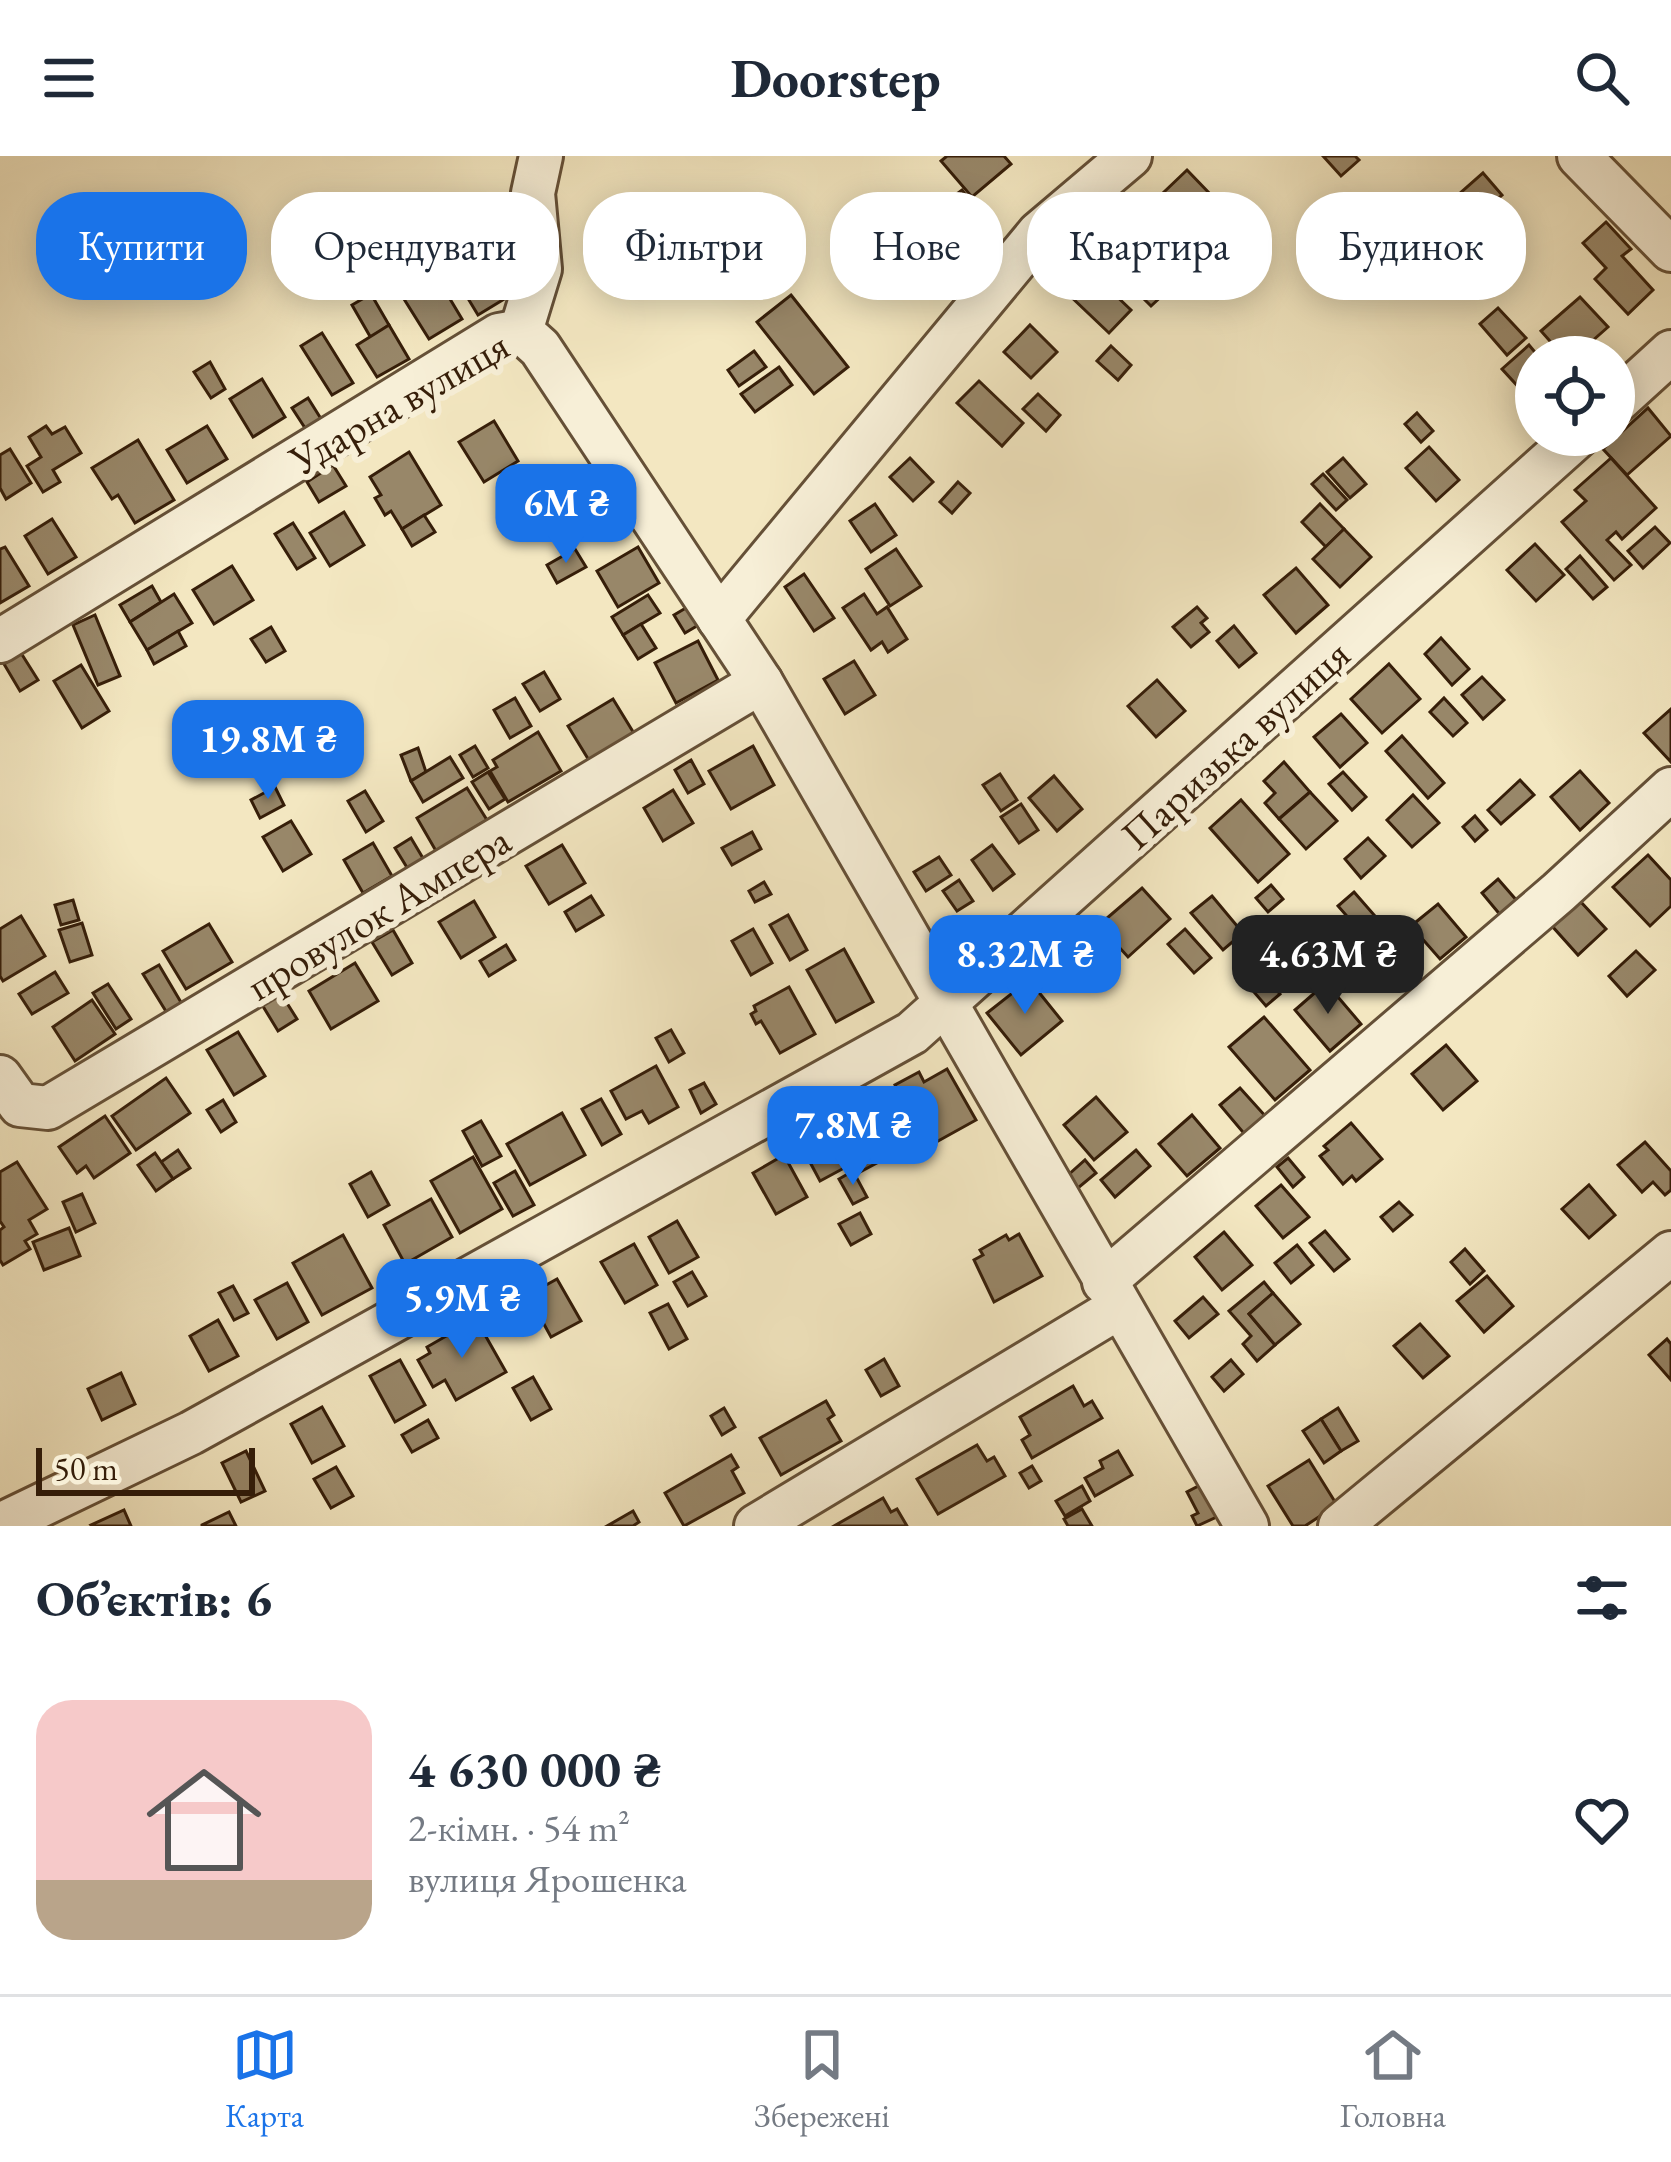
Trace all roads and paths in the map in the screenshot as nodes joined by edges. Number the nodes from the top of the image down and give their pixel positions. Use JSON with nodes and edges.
{"nodes":[{"id":1,"x":541,"y":156,"type":"edge"},
{"id":2,"x":1130,"y":156,"type":"edge"},
{"id":3,"x":1579,"y":156,"type":"edge"},
{"id":4,"x":1671,"y":250,"type":"edge"},
{"id":5,"x":521,"y":331,"type":"junction"},
{"id":6,"x":1671,"y":352,"type":"edge"},
{"id":7,"x":1635,"y":385,"type":"edge"},
{"id":8,"x":1556,"y":456,"type":"edge"},
{"id":9,"x":719,"y":619,"type":"junction"},
{"id":10,"x":0,"y":641,"type":"edge"},
{"id":11,"x":761,"y":682,"type":"junction"},
{"id":12,"x":1671,"y":789,"type":"edge"},
{"id":13,"x":945,"y":1004,"type":"junction"},
{"id":14,"x":0,"y":1077,"type":"edge"},
{"id":15,"x":1671,"y":1253,"type":"edge"},
{"id":16,"x":1111,"y":1295,"type":"junction"},
{"id":17,"x":0,"y":1525,"type":"edge"},
{"id":18,"x":756,"y":1526,"type":"edge"},
{"id":19,"x":1246,"y":1526,"type":"edge"},
{"id":20,"x":1340,"y":1526,"type":"edge"}],
"edges":[{"from":1,"to":5,"type":"street"},
{"from":2,"to":9,"type":"street"},
{"from":3,"to":4,"type":"street"},
{"from":5,"to":9,"type":"street","name":"Ударна вулиця"},
{"from":5,"to":10,"type":"street","name":"Ударна вулиця"},
{"from":6,"to":7,"type":"street"},
{"from":8,"to":13,"type":"street","name":"Паризька вулиця"},
{"from":9,"to":11,"type":"street","name":"Ударна вулиця"},
{"from":11,"to":13,"type":"street","name":"Ударна вулиця"},
{"from":11,"to":14,"type":"street","name":"провулок Ампера"},
{"from":12,"to":16,"type":"street"},
{"from":13,"to":16,"type":"street","name":"Ударна вулиця"},
{"from":13,"to":17,"type":"street","name":"Паризька вулиця"},
{"from":15,"to":20,"type":"street"},
{"from":16,"to":18,"type":"street"},
{"from":16,"to":19,"type":"street","name":"Ударна вулиця"}]}
